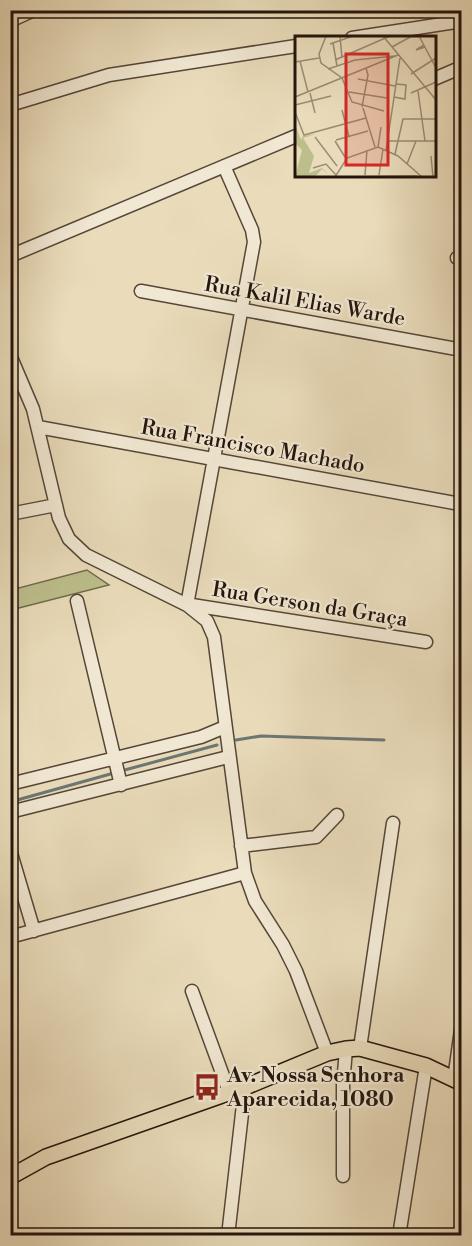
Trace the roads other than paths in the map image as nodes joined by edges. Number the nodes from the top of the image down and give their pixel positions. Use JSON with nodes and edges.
{"nodes":[{"id":1,"x":34,"y":10,"type":"edge"},
{"id":2,"x":10,"y":21,"type":"edge"},
{"id":3,"x":462,"y":21,"type":"edge"},
{"id":4,"x":365,"y":36,"type":"edge"},
{"id":5,"x":295,"y":46,"type":"edge"},
{"id":6,"x":462,"y":67,"type":"edge"},
{"id":7,"x":436,"y":79,"type":"edge"},
{"id":8,"x":10,"y":105,"type":"edge"},
{"id":9,"x":295,"y":137,"type":"edge"},
{"id":10,"x":224,"y":166,"type":"junction"},
{"id":11,"x":10,"y":256,"type":"edge"},
{"id":12,"x":141,"y":291,"type":"dead end"},
{"id":13,"x":242,"y":309,"type":"junction"},
{"id":14,"x":462,"y":350,"type":"edge"},
{"id":15,"x":10,"y":355,"type":"edge"},
{"id":16,"x":38,"y":427,"type":"junction"},
{"id":17,"x":214,"y":459,"type":"junction"},
{"id":18,"x":460,"y":504,"type":"edge"},
{"id":19,"x":56,"y":505,"type":"junction"},
{"id":20,"x":10,"y":514,"type":"edge"},
{"id":21,"x":77,"y":601,"type":"dead end"},
{"id":22,"x":187,"y":604,"type":"junction"},
{"id":23,"x":426,"y":642,"type":"dead end"},
{"id":24,"x":225,"y":728,"type":"junction"},
{"id":25,"x":113,"y":757,"type":"junction"},
{"id":26,"x":228,"y":757,"type":"junction"},
{"id":27,"x":10,"y":784,"type":"edge"},
{"id":28,"x":121,"y":785,"type":"junction"},
{"id":29,"x":10,"y":812,"type":"edge"},
{"id":30,"x":338,"y":815,"type":"dead end"},
{"id":31,"x":393,"y":823,"type":"dead end"},
{"id":32,"x":241,"y":846,"type":"junction"},
{"id":33,"x":10,"y":850,"type":"edge"},
{"id":34,"x":245,"y":873,"type":"junction"},
{"id":35,"x":33,"y":931,"type":"junction"},
{"id":36,"x":10,"y":937,"type":"edge"},
{"id":37,"x":192,"y":991,"type":"dead end"},
{"id":38,"x":462,"y":1023,"type":"edge"},
{"id":39,"x":353,"y":1048,"type":"junction"},
{"id":40,"x":327,"y":1053,"type":"junction"},
{"id":41,"x":426,"y":1065,"type":"junction"},
{"id":42,"x":458,"y":1081,"type":"edge"},
{"id":43,"x":245,"y":1087,"type":"junction"},
{"id":44,"x":229,"y":1092,"type":"junction"},
{"id":45,"x":11,"y":1175,"type":"edge"},
{"id":46,"x":343,"y":1176,"type":"dead end"},
{"id":47,"x":228,"y":1236,"type":"edge"},
{"id":48,"x":399,"y":1236,"type":"edge"}],
"edges":[{"from":1,"to":2,"type":"street"},
{"from":3,"to":4,"type":"street"},
{"from":5,"to":8,"type":"street"},
{"from":6,"to":7,"type":"street"},
{"from":9,"to":10,"type":"street"},
{"from":10,"to":11,"type":"street"},
{"from":10,"to":13,"type":"street"},
{"from":12,"to":13,"type":"street","name":"Rua Kalil Elias Warde"},
{"from":13,"to":14,"type":"street","name":"Rua Kalil Elias Warde"},
{"from":13,"to":17,"type":"street"},
{"from":15,"to":16,"type":"street"},
{"from":16,"to":17,"type":"street","name":"Rua Francisco Machado"},
{"from":16,"to":19,"type":"street"},
{"from":17,"to":18,"type":"street","name":"Rua Francisco Machado"},
{"from":17,"to":22,"type":"street"},
{"from":19,"to":20,"type":"street"},
{"from":19,"to":22,"type":"street"},
{"from":21,"to":25,"type":"street"},
{"from":22,"to":23,"type":"street","name":"Rua Gerson da Graça"},
{"from":22,"to":24,"type":"street"},
{"from":24,"to":25,"type":"street"},
{"from":24,"to":26,"type":"street"},
{"from":25,"to":27,"type":"street"},
{"from":25,"to":28,"type":"street"},
{"from":26,"to":28,"type":"street"},
{"from":26,"to":32,"type":"street"},
{"from":28,"to":29,"type":"street"},
{"from":30,"to":32,"type":"street"},
{"from":31,"to":39,"type":"street"},
{"from":32,"to":34,"type":"street"},
{"from":33,"to":35,"type":"street"},
{"from":34,"to":35,"type":"street"},
{"from":34,"to":40,"type":"street"},
{"from":35,"to":36,"type":"street"},
{"from":37,"to":44,"type":"street"},
{"from":38,"to":42,"type":"street"},
{"from":39,"to":40,"type":"main road"},
{"from":39,"to":41,"type":"main road"},
{"from":39,"to":46,"type":"street"},
{"from":40,"to":43,"type":"main road"},
{"from":41,"to":42,"type":"main road"},
{"from":41,"to":48,"type":"street"},
{"from":43,"to":44,"type":"main road"},
{"from":43,"to":47,"type":"street"},
{"from":44,"to":45,"type":"main road"}]}
